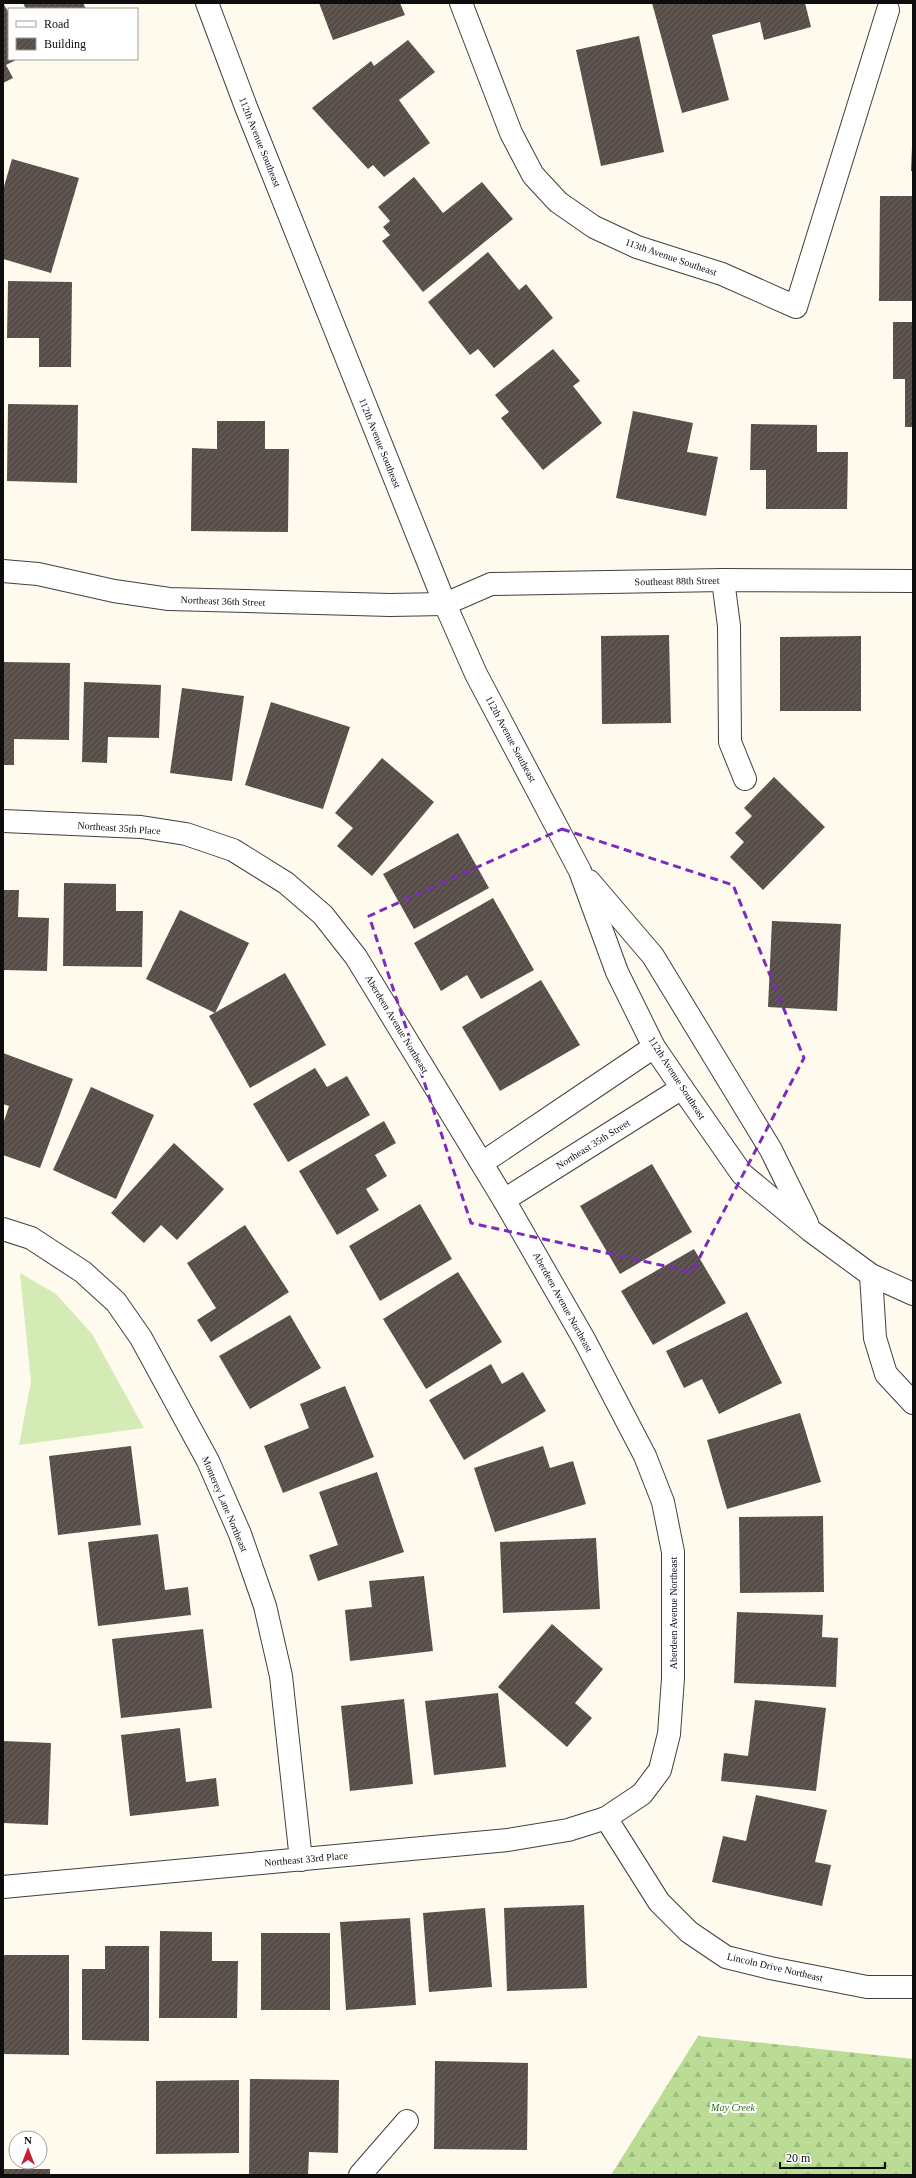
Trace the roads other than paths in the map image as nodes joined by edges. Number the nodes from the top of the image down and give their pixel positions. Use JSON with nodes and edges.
{"nodes":[{"id":1,"x":207,"y":3,"type":"edge"},
{"id":2,"x":460,"y":3,"type":"edge"},
{"id":3,"x":888,"y":10,"type":"dead end"},
{"id":4,"x":3,"y":571,"type":"edge"},
{"id":5,"x":723,"y":580,"type":"junction"},
{"id":6,"x":913,"y":581,"type":"edge"},
{"id":7,"x":445,"y":604,"type":"junction"},
{"id":8,"x":745,"y":779,"type":"dead end"},
{"id":9,"x":3,"y":821,"type":"edge"},
{"id":10,"x":233,"y":850,"type":"joint"},
{"id":11,"x":580,"y":870,"type":"junction"},
{"id":12,"x":654,"y":1046,"type":"junction"},
{"id":13,"x":682,"y":1088,"type":"junction"},
{"id":14,"x":482,"y":1163,"type":"junction"},
{"id":15,"x":504,"y":1200,"type":"junction"},
{"id":16,"x":3,"y":1229,"type":"edge"},
{"id":17,"x":811,"y":1231,"type":"junction"},
{"id":18,"x":871,"y":1275,"type":"junction"},
{"id":19,"x":913,"y":1294,"type":"edge"},
{"id":20,"x":913,"y":1403,"type":"edge"},
{"id":21,"x":606,"y":1818,"type":"junction"},
{"id":22,"x":301,"y":1860,"type":"junction"},
{"id":23,"x":3,"y":1887,"type":"edge"},
{"id":24,"x":910,"y":1988,"type":"edge"},
{"id":25,"x":407,"y":2121,"type":"dead end"},
{"id":26,"x":360,"y":2175,"type":"edge"}],
"edges":[{"from":1,"to":7,"type":"street","name":"112th Avenue Southeast"},
{"from":2,"to":3,"type":"street","name":"113th Avenue Southeast"},
{"from":4,"to":7,"type":"street","name":"Northeast 36th Street"},
{"from":5,"to":6,"type":"street","name":"Southeast 88th Street"},
{"from":5,"to":7,"type":"street","name":"Southeast 88th Street"},
{"from":5,"to":8,"type":"street"},
{"from":7,"to":11,"type":"street","name":"112th Avenue Southeast"},
{"from":9,"to":10,"type":"street","name":"Northeast 35th Place"},
{"from":10,"to":14,"type":"street","name":"Aberdeen Avenue Northeast"},
{"from":11,"to":12,"type":"street","name":"112th Avenue Southeast"},
{"from":11,"to":17,"type":"street","name":"112th Avenue Southeast"},
{"from":12,"to":13,"type":"street","name":"112th Avenue Southeast"},
{"from":12,"to":14,"type":"street"},
{"from":13,"to":15,"type":"street","name":"Northeast 35th Street"},
{"from":13,"to":17,"type":"street","name":"112th Avenue Southeast"},
{"from":14,"to":15,"type":"street","name":"Aberdeen Avenue Northeast"},
{"from":15,"to":21,"type":"street","name":"Aberdeen Avenue Northeast"},
{"from":16,"to":22,"type":"street","name":"Monterey Lane Northeast"},
{"from":17,"to":18,"type":"street","name":"112th Avenue Southeast"},
{"from":18,"to":19,"type":"street","name":"112th Avenue Southeast"},
{"from":18,"to":20,"type":"street"},
{"from":21,"to":22,"type":"street","name":"Northeast 33rd Place"},
{"from":21,"to":24,"type":"street","name":"Lincoln Drive Northeast"},
{"from":22,"to":23,"type":"street","name":"Northeast 33rd Place"},
{"from":25,"to":26,"type":"street"}]}
